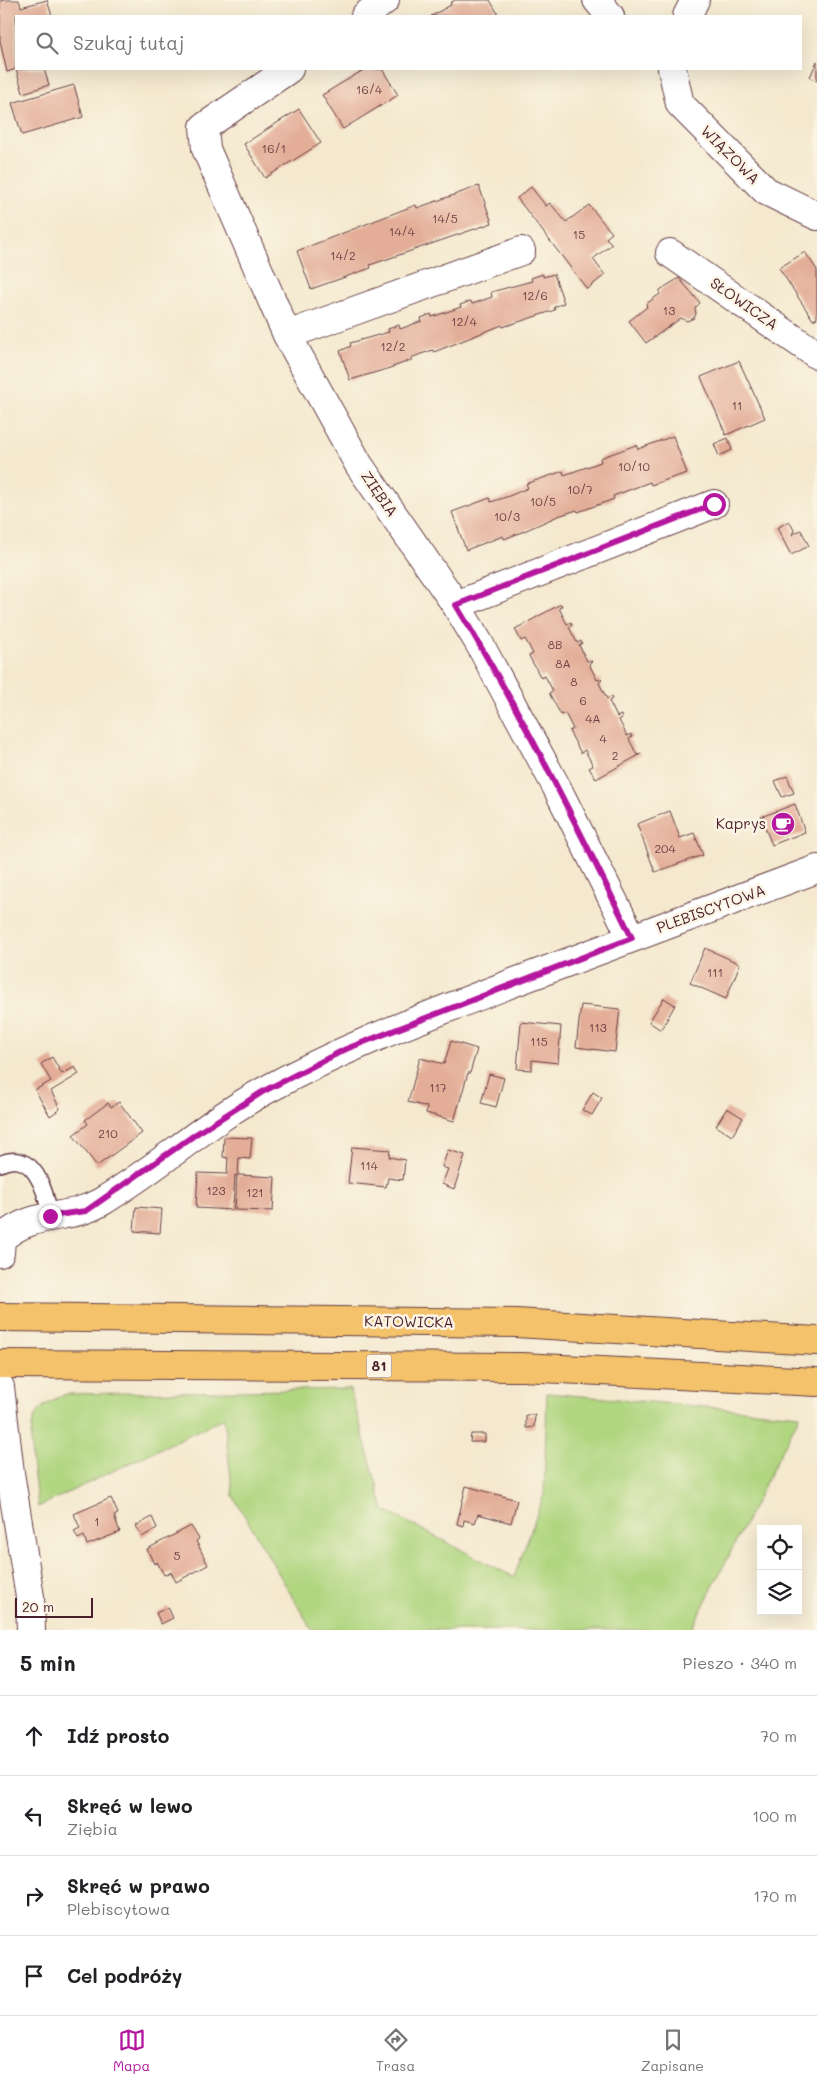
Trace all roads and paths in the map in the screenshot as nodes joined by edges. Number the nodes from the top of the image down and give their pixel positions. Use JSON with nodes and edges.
{"nodes":[{"id":1,"x":385,"y":0,"type":"edge"},
{"id":2,"x":596,"y":0,"type":"edge"},
{"id":3,"x":695,"y":0,"type":"edge"},
{"id":4,"x":366,"y":15,"type":"edge"},
{"id":5,"x":609,"y":15,"type":"edge"},
{"id":6,"x":688,"y":15,"type":"edge"},
{"id":7,"x":288,"y":70,"type":"edge"},
{"id":8,"x":653,"y":70,"type":"edge"},
{"id":9,"x":672,"y":70,"type":"edge"},
{"id":10,"x":680,"y":104,"type":"junction"},
{"id":11,"x":817,"y":216,"type":"edge"},
{"id":12,"x":521,"y":251,"type":"dead end"},
{"id":13,"x":670,"y":253,"type":"dead end"},
{"id":14,"x":287,"y":336,"type":"junction"},
{"id":15,"x":817,"y":355,"type":"edge"},
{"id":16,"x":714,"y":504,"type":"dead end"},
{"id":17,"x":456,"y":605,"type":"junction"},
{"id":18,"x":817,"y":870,"type":"edge"},
{"id":19,"x":632,"y":938,"type":"junction"},
{"id":20,"x":0,"y":1164,"type":"edge"},
{"id":21,"x":50,"y":1216,"type":"junction"},
{"id":22,"x":0,"y":1243,"type":"edge"},
{"id":23,"x":0,"y":1318,"type":"edge"},
{"id":24,"x":817,"y":1341,"type":"edge"},
{"id":25,"x":0,"y":1364,"type":"edge"},
{"id":26,"x":817,"y":1382,"type":"edge"},
{"id":27,"x":0,"y":1388,"type":"edge"},
{"id":28,"x":31,"y":1630,"type":"edge"}],
"edges":[{"from":1,"to":4,"type":"street"},
{"from":2,"to":5,"type":"street"},
{"from":3,"to":6,"type":"street"},
{"from":7,"to":14,"type":"street","name":"ZIĘBIA"},
{"from":8,"to":10,"type":"street","name":"WIĄZOWA"},
{"from":9,"to":10,"type":"street"},
{"from":10,"to":11,"type":"street","name":"WIĄZOWA"},
{"from":12,"to":14,"type":"street"},
{"from":13,"to":15,"type":"street","name":"SŁOWICZA"},
{"from":14,"to":17,"type":"street","name":"ZIĘBIA"},
{"from":16,"to":17,"type":"street"},
{"from":17,"to":19,"type":"street","name":"ZIĘBIA"},
{"from":18,"to":19,"type":"street","name":"PLEBISCYTOWA"},
{"from":19,"to":21,"type":"street","name":"PLEBISCYTOWA"},
{"from":20,"to":21,"type":"lane"},
{"from":21,"to":22,"type":"street","name":"PLEBISCYTOWA"},
{"from":23,"to":24,"type":"main road","name":"KATOWICKA"},
{"from":25,"to":26,"type":"main road","number":"81"},
{"from":27,"to":28,"type":"street"}]}
